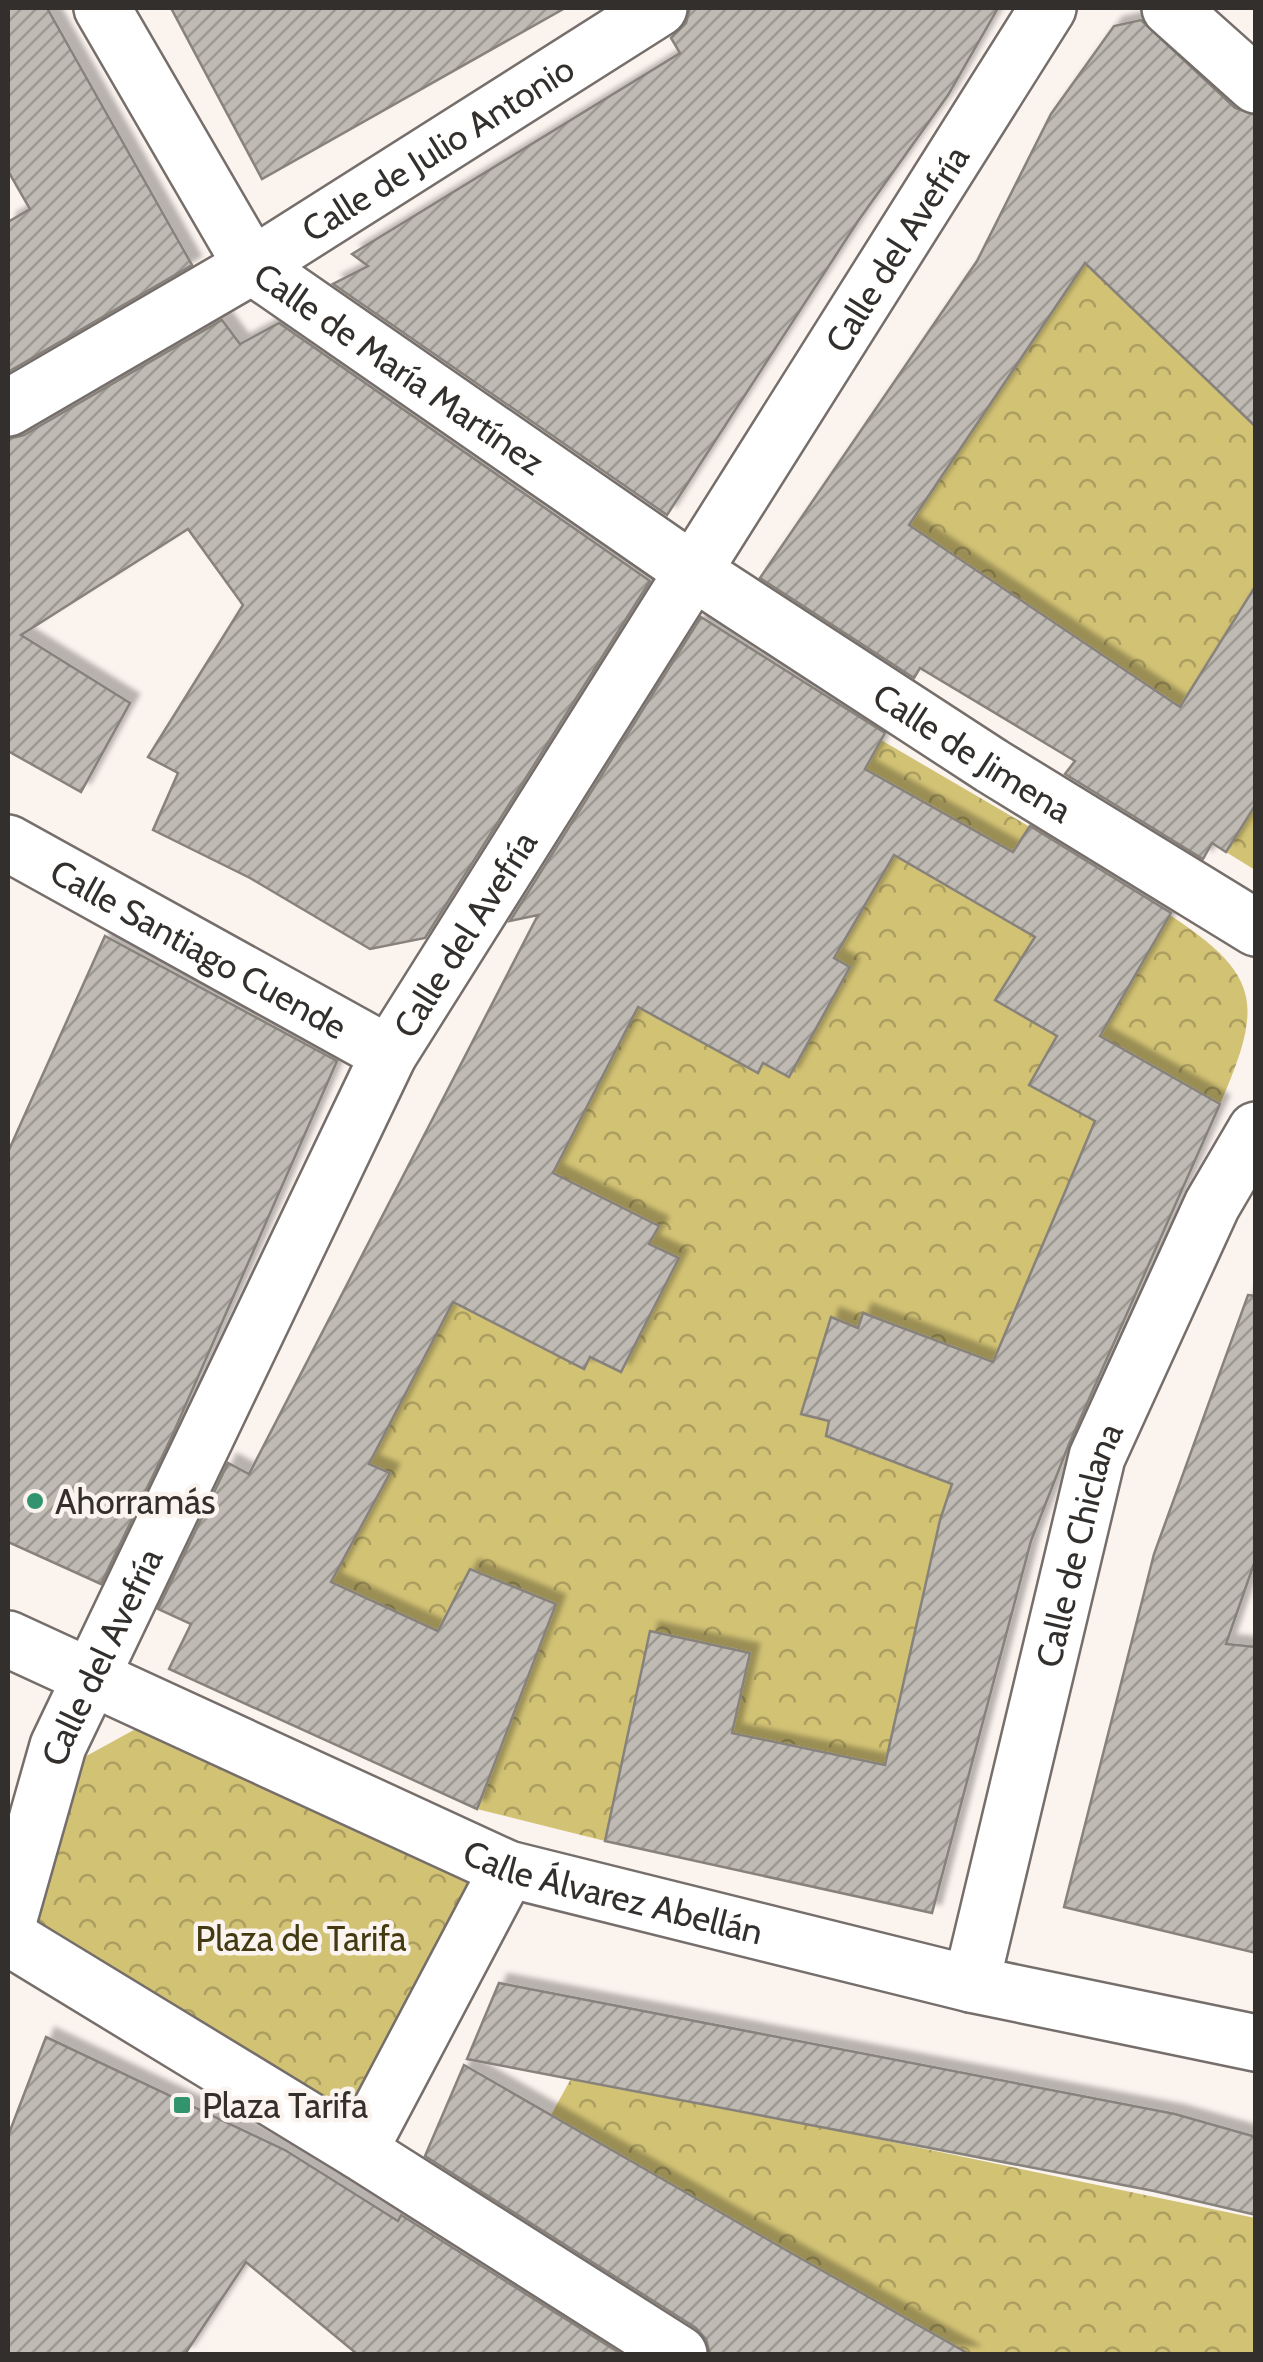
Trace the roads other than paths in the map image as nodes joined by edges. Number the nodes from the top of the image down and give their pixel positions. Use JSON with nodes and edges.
{"nodes":[{"id":1,"x":102,"y":8,"type":"edge"},
{"id":2,"x":659,"y":8,"type":"edge"},
{"id":3,"x":1048,"y":8,"type":"edge"},
{"id":4,"x":1170,"y":8,"type":"edge"},
{"id":5,"x":1256,"y":85,"type":"edge"},
{"id":6,"x":252,"y":266,"type":"junction"},
{"id":7,"x":8,"y":408,"type":"edge"},
{"id":8,"x":694,"y":572,"type":"junction"},
{"id":9,"x":8,"y":843,"type":"edge"},
{"id":10,"x":1256,"y":928,"type":"edge"},
{"id":11,"x":389,"y":1054,"type":"junction"},
{"id":12,"x":1256,"y":1130,"type":"edge"},
{"id":13,"x":8,"y":1639,"type":"edge"},
{"id":14,"x":89,"y":1679,"type":"junction"},
{"id":15,"x":58,"y":1746,"type":"junction"},
{"id":16,"x":8,"y":1766,"type":"edge"},
{"id":17,"x":508,"y":1869,"type":"junction"},
{"id":18,"x":8,"y":1922,"type":"edge"},
{"id":19,"x":8,"y":1937,"type":"edge"},
{"id":20,"x":971,"y":1984,"type":"junction"},
{"id":21,"x":1256,"y":2042,"type":"edge"},
{"id":22,"x":360,"y":2151,"type":"junction"},
{"id":23,"x":679,"y":2354,"type":"edge"}],
"edges":[{"from":1,"to":6,"type":"street","name":"Calle de María Martínez"},
{"from":2,"to":6,"type":"street","name":"Calle de Julio Antonio"},
{"from":3,"to":8,"type":"street","name":"Calle del Avefría"},
{"from":4,"to":5,"type":"street"},
{"from":6,"to":7,"type":"street","name":"Calle de Julio Antonio"},
{"from":6,"to":8,"type":"street","name":"Calle de María Martínez"},
{"from":8,"to":10,"type":"street","name":"Calle de Jimena"},
{"from":8,"to":11,"type":"street","name":"Calle del Avefría"},
{"from":9,"to":11,"type":"street","name":"Calle Santiago Cuende"},
{"from":11,"to":14,"type":"street","name":"Calle del Avefría"},
{"from":12,"to":20,"type":"street","name":"Calle de Chiclana"},
{"from":13,"to":14,"type":"street","name":"Calle Álvarez Abellán"},
{"from":14,"to":15,"type":"street","name":"Calle del Avefría"},
{"from":14,"to":17,"type":"street","name":"Calle Álvarez Abellán"},
{"from":15,"to":16,"type":"street"},
{"from":15,"to":18,"type":"street","name":"Calle del Avefría"},
{"from":17,"to":20,"type":"street","name":"Calle Álvarez Abellán"},
{"from":17,"to":22,"type":"street"},
{"from":19,"to":22,"type":"street"},
{"from":20,"to":21,"type":"street","name":"Calle Álvarez Abellán"},
{"from":22,"to":23,"type":"street"}]}
